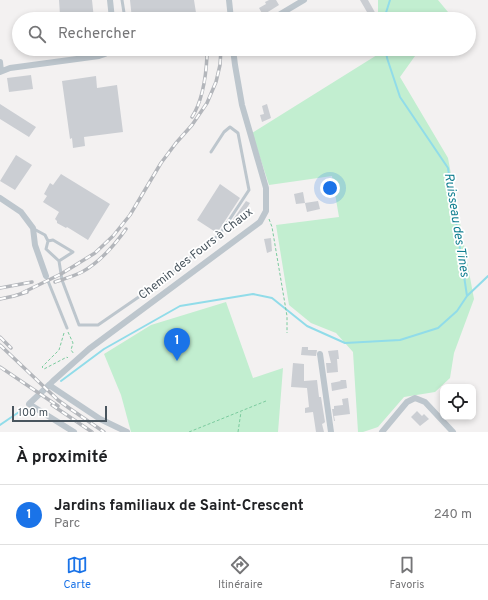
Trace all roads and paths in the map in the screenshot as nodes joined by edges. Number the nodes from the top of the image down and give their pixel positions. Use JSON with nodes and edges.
{"nodes":[{"id":1,"x":110,"y":0,"type":"edge"},
{"id":2,"x":122,"y":0,"type":"edge"},
{"id":3,"x":228,"y":0,"type":"edge"},
{"id":4,"x":304,"y":0,"type":"edge"},
{"id":5,"x":111,"y":12,"type":"edge"},
{"id":6,"x":124,"y":12,"type":"edge"},
{"id":7,"x":230,"y":12,"type":"edge"},
{"id":8,"x":284,"y":12,"type":"edge"},
{"id":9,"x":99,"y":56,"type":"edge"},
{"id":10,"x":234,"y":56,"type":"edge"},
{"id":11,"x":0,"y":62,"type":"edge"},
{"id":12,"x":0,"y":71,"type":"edge"},
{"id":13,"x":211,"y":152,"type":"dead end"},
{"id":14,"x":0,"y":198,"type":"edge"},
{"id":15,"x":266,"y":211,"type":"junction"},
{"id":16,"x":33,"y":228,"type":"junction"},
{"id":17,"x":48,"y":241,"type":"junction"},
{"id":18,"x":59,"y":261,"type":"junction"},
{"id":19,"x":46,"y":276,"type":"joint"},
{"id":20,"x":67,"y":328,"type":"junction"},
{"id":21,"x":287,"y":333,"type":"dead end"},
{"id":22,"x":73,"y":352,"type":"dead end"},
{"id":23,"x":320,"y":354,"type":"dead end"},
{"id":24,"x":69,"y":359,"type":"dead end"},
{"id":25,"x":49,"y":385,"type":"junction"},
{"id":26,"x":266,"y":401,"type":"dead end"},
{"id":27,"x":241,"y":411,"type":"junction"},
{"id":28,"x":74,"y":432,"type":"edge"},
{"id":29,"x":127,"y":432,"type":"edge"},
{"id":30,"x":189,"y":432,"type":"edge"},
{"id":31,"x":238,"y":432,"type":"edge"},
{"id":32,"x":332,"y":432,"type":"edge"},
{"id":33,"x":382,"y":432,"type":"edge"},
{"id":34,"x":453,"y":432,"type":"edge"}],
"edges":[{"from":1,"to":5,"type":"street"},
{"from":2,"to":6,"type":"lane"},
{"from":3,"to":7,"type":"street"},
{"from":4,"to":8,"type":"street"},
{"from":9,"to":12,"type":"street"},
{"from":10,"to":15,"type":"street","name":"Chemin des Fours à Chaux"},
{"from":11,"to":12,"type":"street"},
{"from":13,"to":18,"type":"lane"},
{"from":14,"to":16,"type":"street"},
{"from":15,"to":21,"type":"path"},
{"from":15,"to":25,"type":"street","name":"Chemin des Fours à Chaux"},
{"from":16,"to":17,"type":"lane"},
{"from":16,"to":19,"type":"street"},
{"from":17,"to":18,"type":"lane"},
{"from":17,"to":18,"type":"lane"},
{"from":19,"to":20,"type":"lane"},
{"from":20,"to":22,"type":"path"},
{"from":20,"to":24,"type":"path"},
{"from":23,"to":32,"type":"street"},
{"from":25,"to":28,"type":"street","name":"Chemin des Fours à Chaux"},
{"from":25,"to":29,"type":"street"},
{"from":26,"to":27,"type":"path"},
{"from":27,"to":30,"type":"path"},
{"from":27,"to":31,"type":"path"},
{"from":33,"to":34,"type":"street"}]}
